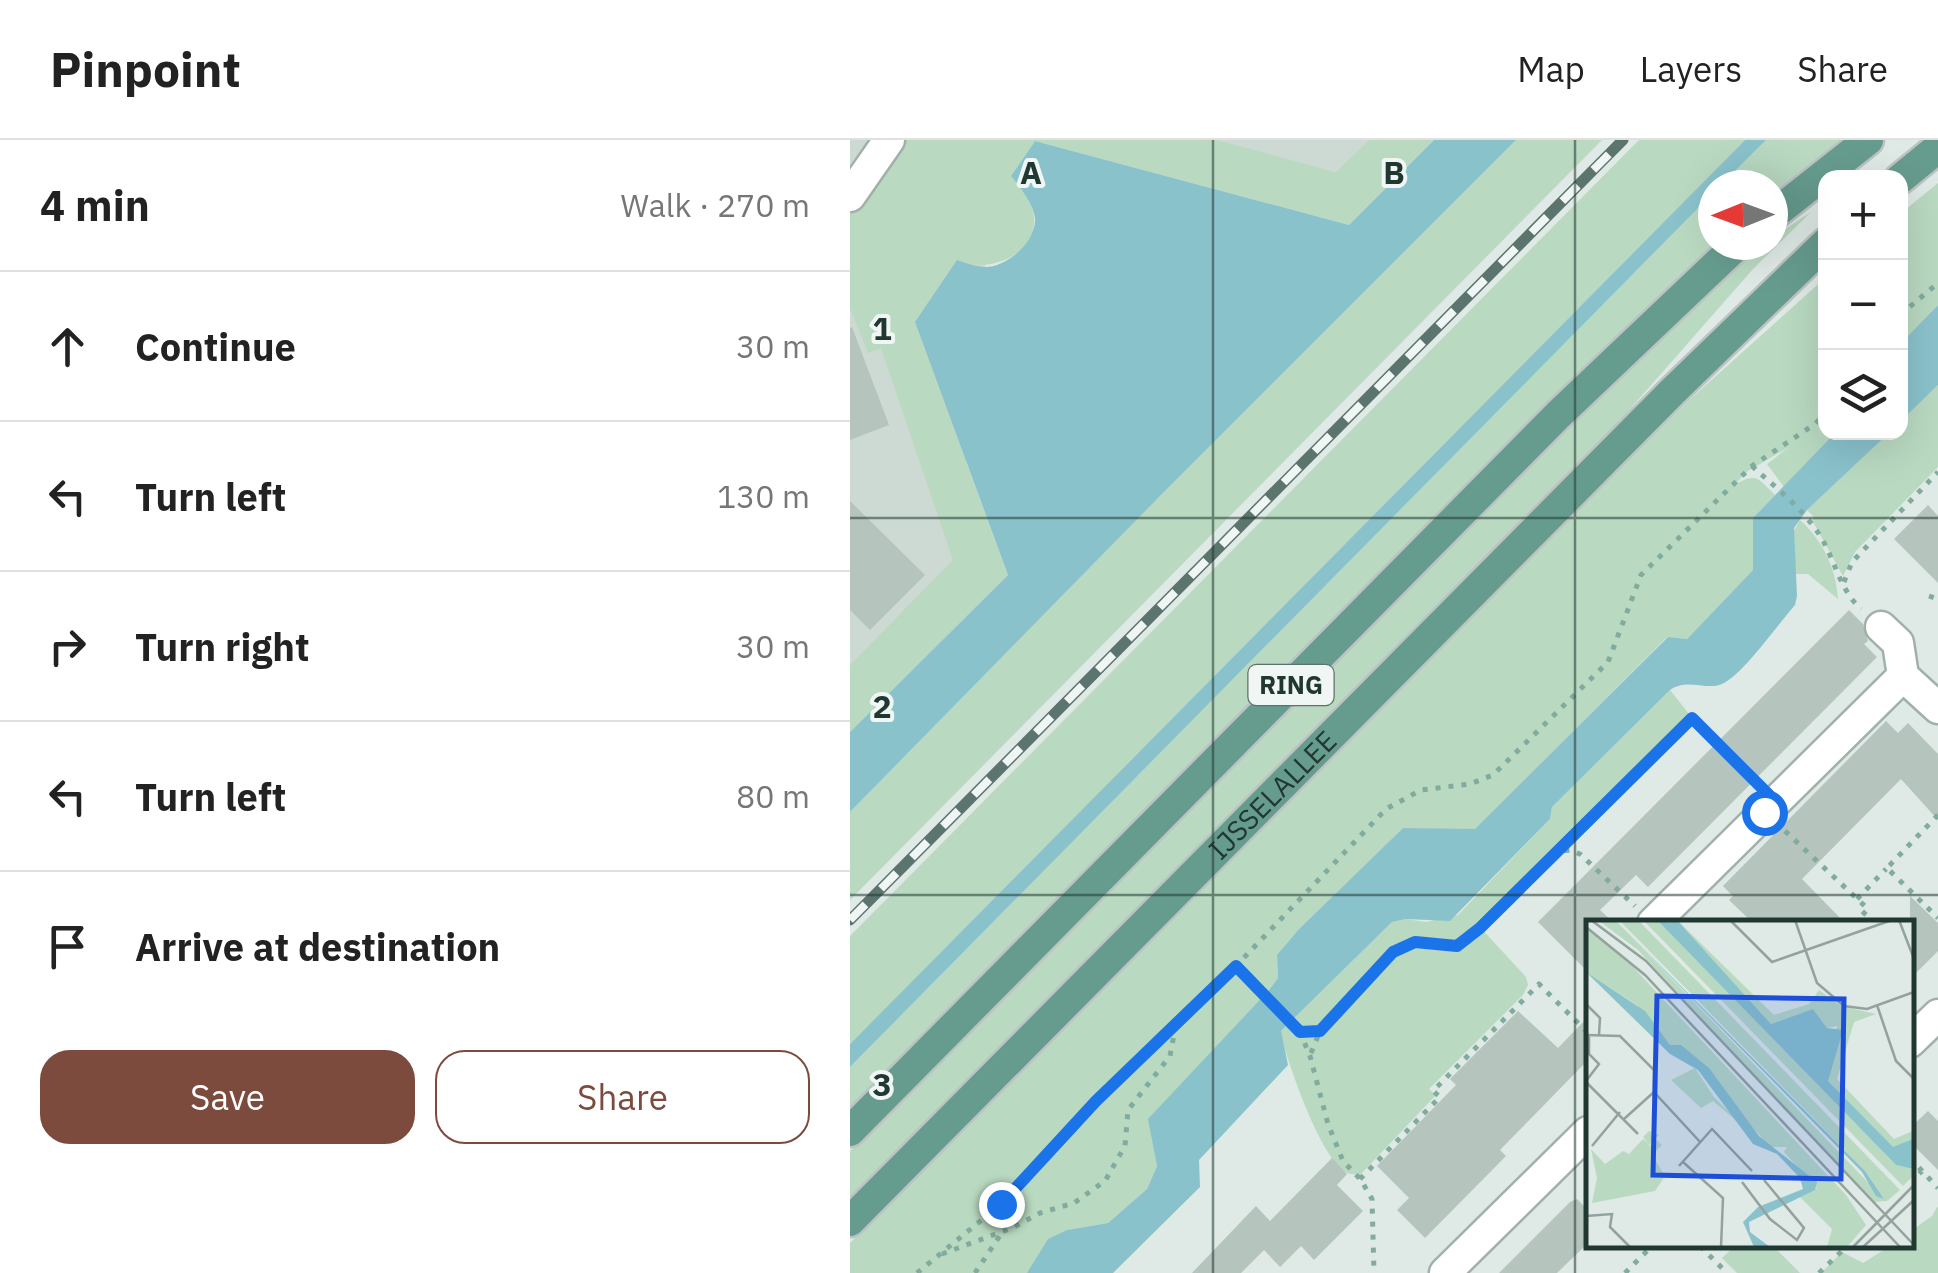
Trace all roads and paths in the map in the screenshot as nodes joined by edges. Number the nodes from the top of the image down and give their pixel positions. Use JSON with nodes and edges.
{"nodes":[{"id":1,"x":889,"y":140,"type":"edge"},
{"id":2,"x":1868,"y":140,"type":"edge"},
{"id":3,"x":1938,"y":148,"type":"edge"},
{"id":4,"x":1908,"y":172,"type":"edge"},
{"id":5,"x":850,"y":196,"type":"edge"},
{"id":6,"x":1788,"y":203,"type":"edge"},
{"id":7,"x":1818,"y":250,"type":"edge"},
{"id":8,"x":1721,"y":260,"type":"edge"},
{"id":9,"x":1938,"y":283,"type":"edge"},
{"id":10,"x":1908,"y":309,"type":"edge"},
{"id":11,"x":1818,"y":421,"type":"edge"},
{"id":12,"x":1752,"y":466,"type":"junction"},
{"id":13,"x":1938,"y":472,"type":"edge"},
{"id":14,"x":1843,"y":585,"type":"junction"},
{"id":15,"x":1929,"y":596,"type":"dead end"},
{"id":16,"x":1938,"y":599,"type":"edge"},
{"id":17,"x":1882,"y":628,"type":"joint"},
{"id":18,"x":1904,"y":676,"type":"junction"},
{"id":19,"x":1938,"y":708,"type":"edge"},
{"id":20,"x":1770,"y":806,"type":"junction"},
{"id":21,"x":1938,"y":815,"type":"edge"},
{"id":22,"x":1558,"y":852,"type":"junction"},
{"id":23,"x":1888,"y":868,"type":"junction"},
{"id":24,"x":1856,"y":898,"type":"junction"},
{"id":25,"x":1938,"y":918,"type":"edge"},
{"id":26,"x":1650,"y":920,"type":"edge"},
{"id":27,"x":1654,"y":920,"type":"edge"},
{"id":28,"x":1857,"y":920,"type":"edge"},
{"id":29,"x":1236,"y":966,"type":"junction"},
{"id":30,"x":1938,"y":1015,"type":"edge"},
{"id":31,"x":1176,"y":1024,"type":"junction"},
{"id":32,"x":1298,"y":1029,"type":"junction"},
{"id":33,"x":1320,"y":1031,"type":"junction"},
{"id":34,"x":1586,"y":1031,"type":"edge"},
{"id":35,"x":1913,"y":1039,"type":"edge"},
{"id":36,"x":1310,"y":1056,"type":"junction"},
{"id":37,"x":850,"y":1131,"type":"edge"},
{"id":38,"x":1586,"y":1134,"type":"edge"},
{"id":39,"x":1913,"y":1161,"type":"edge"},
{"id":40,"x":1922,"y":1171,"type":"junction"},
{"id":41,"x":1360,"y":1179,"type":"junction"},
{"id":42,"x":1913,"y":1180,"type":"edge"},
{"id":43,"x":1938,"y":1188,"type":"edge"},
{"id":44,"x":850,"y":1221,"type":"edge"},
{"id":45,"x":1002,"y":1232,"type":"junction"},
{"id":46,"x":1650,"y":1248,"type":"edge"},
{"id":47,"x":1702,"y":1248,"type":"edge"},
{"id":48,"x":1845,"y":1248,"type":"edge"},
{"id":49,"x":939,"y":1255,"type":"junction"},
{"id":50,"x":977,"y":1271,"type":"edge"},
{"id":51,"x":916,"y":1273,"type":"edge"},
{"id":52,"x":1374,"y":1273,"type":"edge"},
{"id":53,"x":1446,"y":1273,"type":"edge"},
{"id":54,"x":1624,"y":1273,"type":"edge"},
{"id":55,"x":1727,"y":1273,"type":"edge"},
{"id":56,"x":1818,"y":1273,"type":"edge"}],
"edges":[{"from":1,"to":5,"type":"street"},
{"from":2,"to":6,"type":"main road"},
{"from":3,"to":4,"type":"main road"},
{"from":7,"to":44,"type":"main road","name":"IJSSELALLEE","number":"RING"},
{"from":8,"to":37,"type":"main road","number":"RING"},
{"from":9,"to":10,"type":"path"},
{"from":11,"to":12,"type":"path"},
{"from":12,"to":14,"type":"path"},
{"from":12,"to":29,"type":"path"},
{"from":13,"to":14,"type":"path"},
{"from":14,"to":17,"type":"path"},
{"from":15,"to":16,"type":"path"},
{"from":17,"to":18,"type":"street"},
{"from":18,"to":19,"type":"street"},
{"from":18,"to":20,"type":"street"},
{"from":20,"to":22,"type":"path"},
{"from":20,"to":24,"type":"path"},
{"from":20,"to":27,"type":"street"},
{"from":21,"to":23,"type":"path"},
{"from":22,"to":26,"type":"path"},
{"from":22,"to":33,"type":"path"},
{"from":23,"to":24,"type":"path"},
{"from":23,"to":25,"type":"path"},
{"from":24,"to":28,"type":"path"},
{"from":29,"to":31,"type":"path"},
{"from":29,"to":32,"type":"path"},
{"from":30,"to":35,"type":"street"},
{"from":31,"to":45,"type":"path"},
{"from":31,"to":49,"type":"path"},
{"from":32,"to":33,"type":"path"},
{"from":32,"to":36,"type":"path"},
{"from":33,"to":36,"type":"path"},
{"from":34,"to":41,"type":"path"},
{"from":36,"to":41,"type":"path"},
{"from":38,"to":53,"type":"street"},
{"from":39,"to":40,"type":"path"},
{"from":40,"to":42,"type":"path"},
{"from":40,"to":43,"type":"path"},
{"from":41,"to":52,"type":"path"},
{"from":45,"to":49,"type":"path"},
{"from":45,"to":50,"type":"path"},
{"from":46,"to":54,"type":"path"},
{"from":47,"to":55,"type":"path"},
{"from":48,"to":56,"type":"path"},
{"from":49,"to":51,"type":"path"}]}
